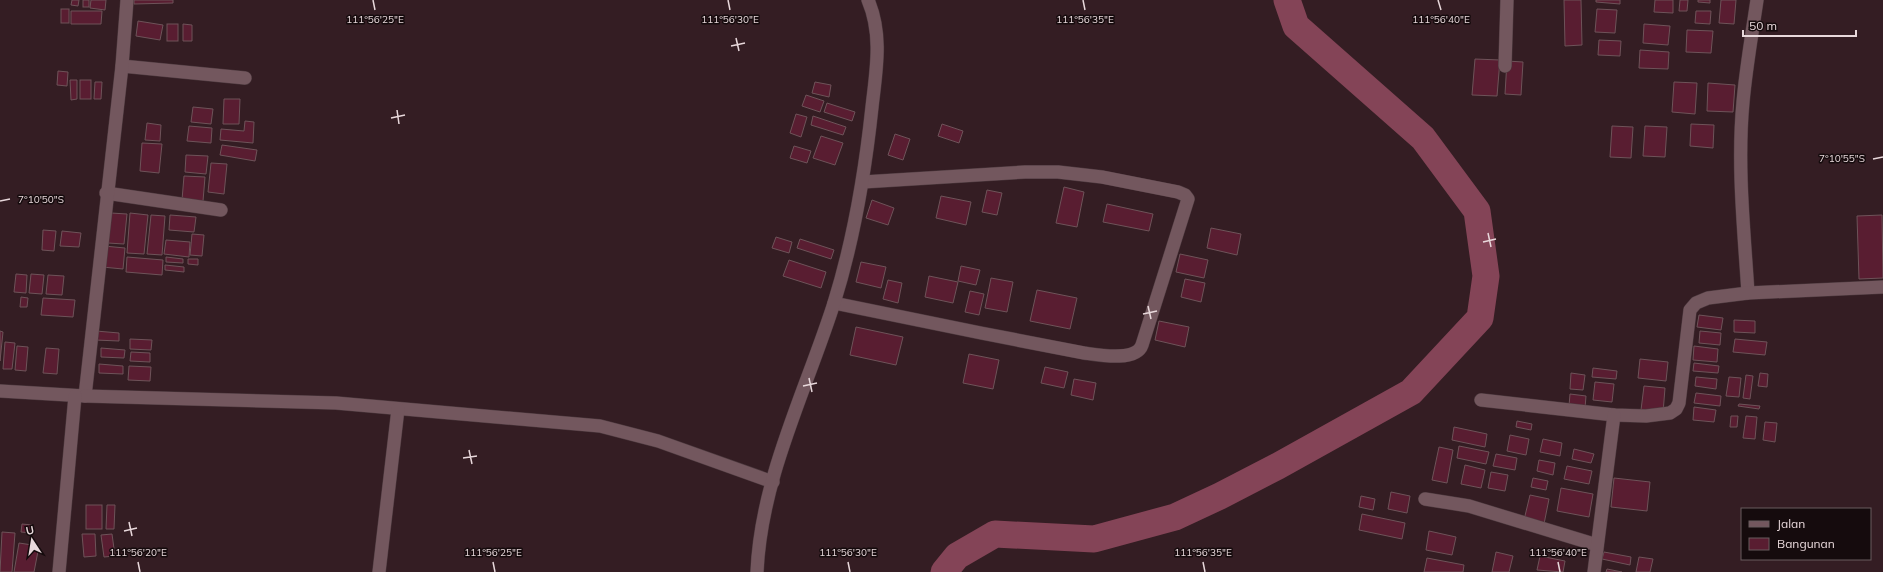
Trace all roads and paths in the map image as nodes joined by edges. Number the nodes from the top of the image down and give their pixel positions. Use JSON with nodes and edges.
{"nodes":[{"id":1,"x":126,"y":0,"type":"edge"},
{"id":2,"x":868,"y":0,"type":"edge"},
{"id":3,"x":1507,"y":0,"type":"edge"},
{"id":4,"x":1757,"y":0,"type":"edge"},
{"id":5,"x":122,"y":66,"type":"junction"},
{"id":6,"x":1505,"y":66,"type":"dead end"},
{"id":7,"x":244,"y":78,"type":"dead end"},
{"id":8,"x":863,"y":182,"type":"junction"},
{"id":9,"x":106,"y":193,"type":"junction"},
{"id":10,"x":221,"y":210,"type":"dead end"},
{"id":11,"x":1883,"y":287,"type":"edge"},
{"id":12,"x":1748,"y":293,"type":"junction"},
{"id":13,"x":834,"y":303,"type":"junction"},
{"id":14,"x":0,"y":391,"type":"edge"},
{"id":15,"x":80,"y":396,"type":"junction"},
{"id":16,"x":1481,"y":400,"type":"dead end"},
{"id":17,"x":398,"y":409,"type":"junction"},
{"id":18,"x":1614,"y":415,"type":"junction"},
{"id":19,"x":773,"y":482,"type":"junction"},
{"id":20,"x":1425,"y":499,"type":"dead end"},
{"id":21,"x":1597,"y":545,"type":"junction"},
{"id":22,"x":58,"y":572,"type":"edge"},
{"id":23,"x":379,"y":572,"type":"edge"},
{"id":24,"x":758,"y":572,"type":"edge"},
{"id":25,"x":1594,"y":572,"type":"edge"}],
"edges":[{"from":1,"to":5,"type":"street"},
{"from":2,"to":8,"type":"street"},
{"from":3,"to":6,"type":"street"},
{"from":4,"to":12,"type":"street"},
{"from":5,"to":7,"type":"street"},
{"from":5,"to":9,"type":"street"},
{"from":8,"to":13,"type":"street"},
{"from":8,"to":13,"type":"street"},
{"from":9,"to":10,"type":"street"},
{"from":9,"to":15,"type":"street"},
{"from":11,"to":12,"type":"street"},
{"from":12,"to":18,"type":"street"},
{"from":13,"to":19,"type":"street"},
{"from":14,"to":15,"type":"street"},
{"from":15,"to":17,"type":"street"},
{"from":15,"to":22,"type":"street"},
{"from":16,"to":18,"type":"street"},
{"from":17,"to":19,"type":"street"},
{"from":17,"to":23,"type":"street"},
{"from":18,"to":21,"type":"street"},
{"from":19,"to":24,"type":"street"},
{"from":20,"to":21,"type":"street"},
{"from":21,"to":25,"type":"street"}]}
